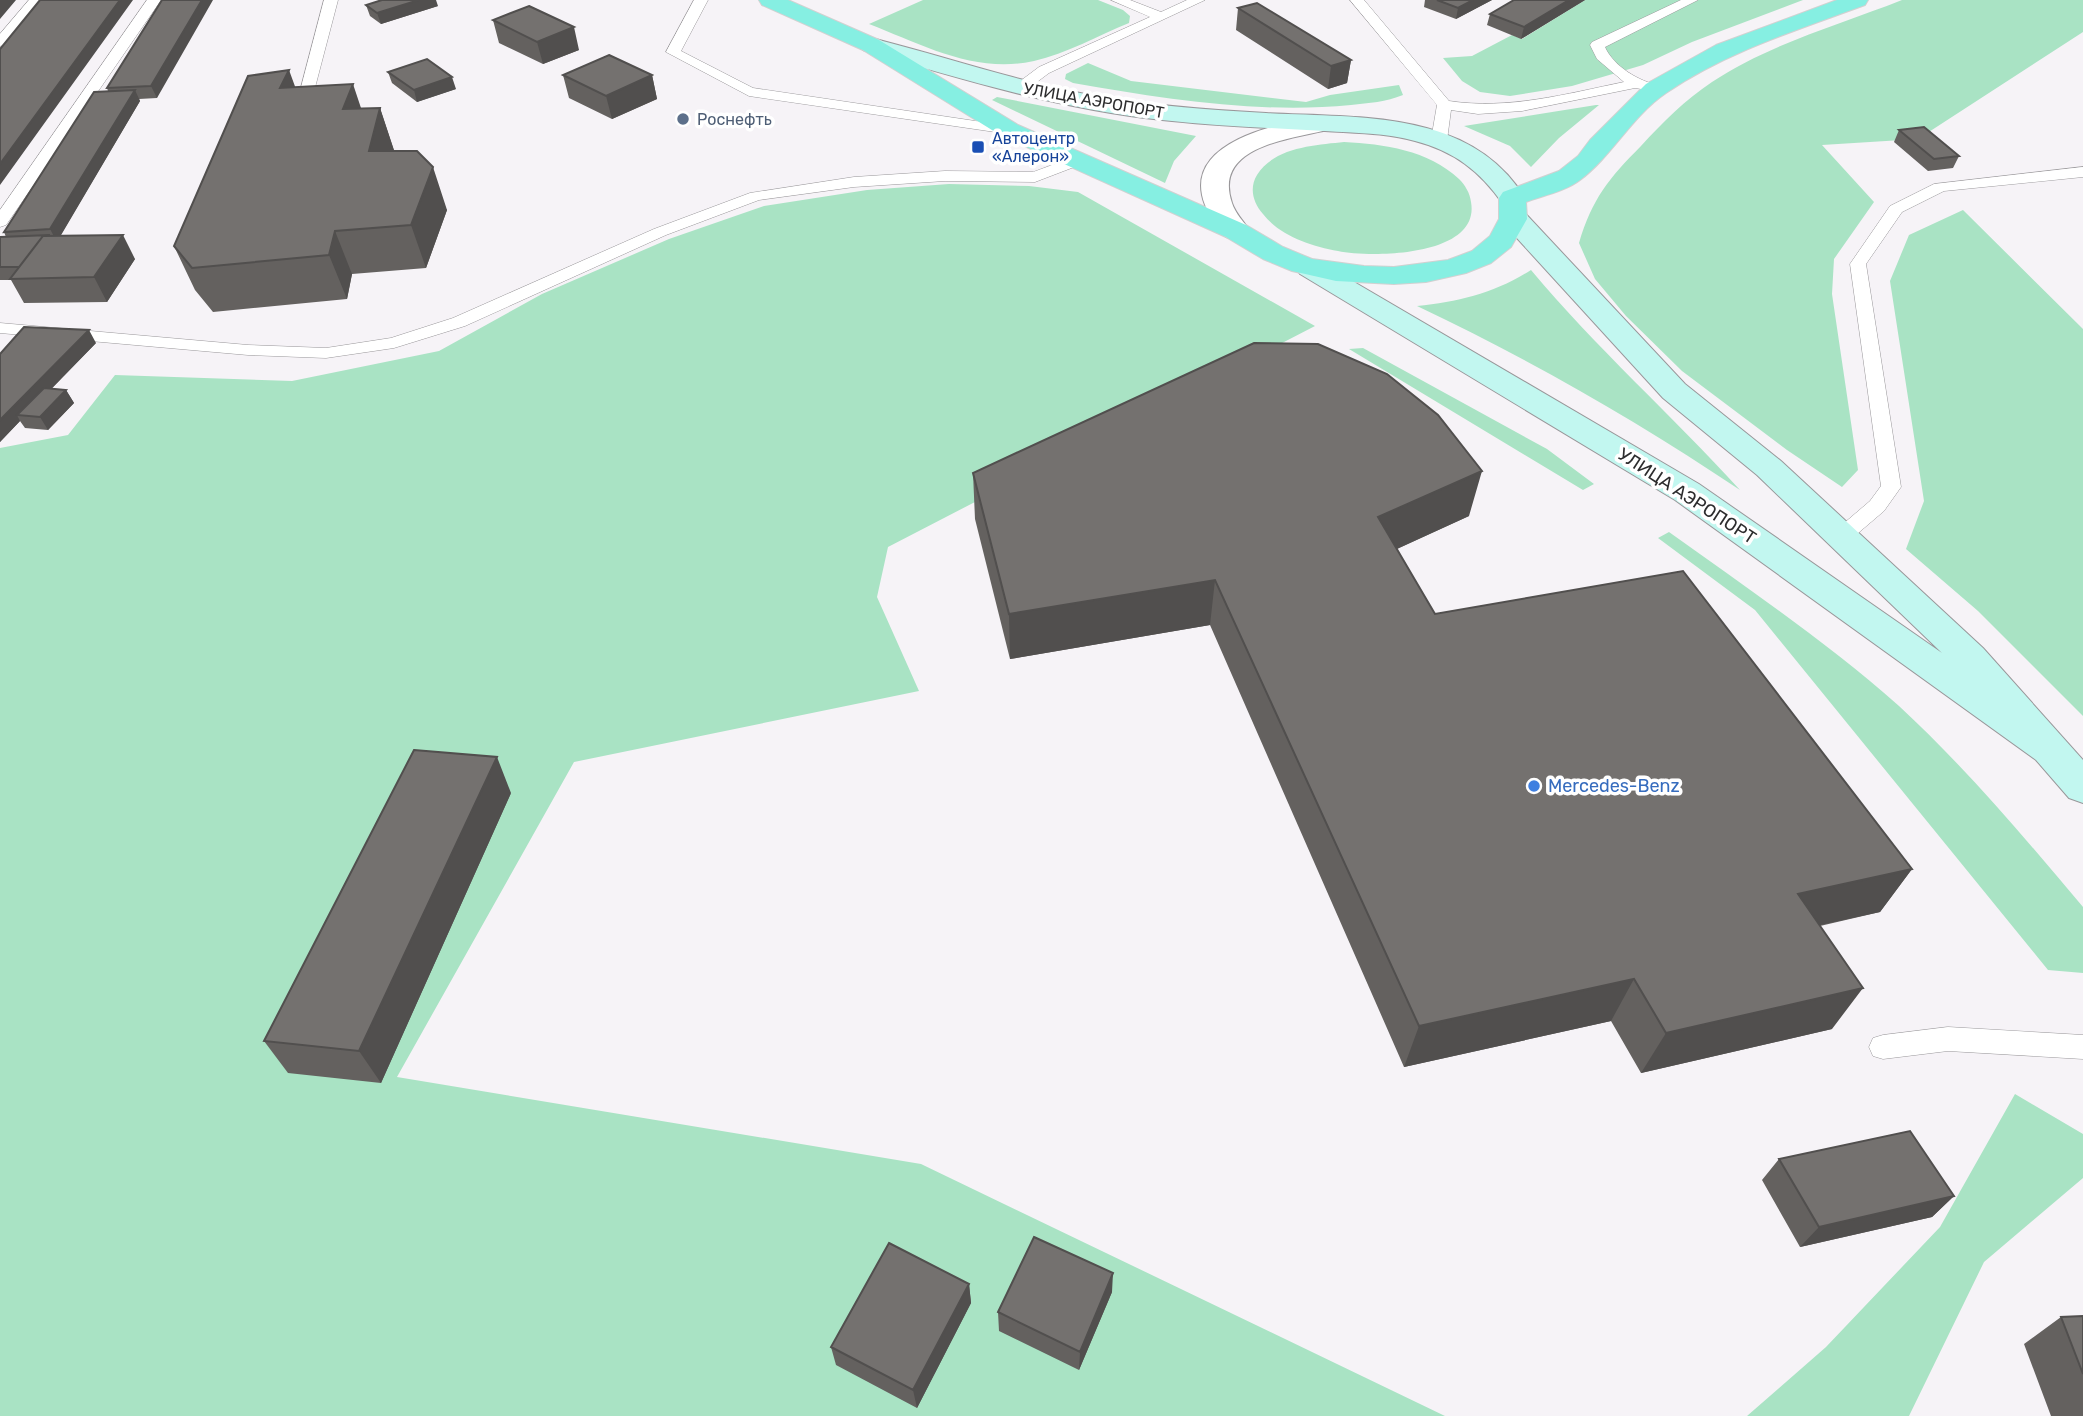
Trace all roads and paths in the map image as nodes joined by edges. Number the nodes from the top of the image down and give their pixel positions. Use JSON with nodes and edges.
{"nodes":[{"id":1,"x":36,"y":0,"type":"edge"},
{"id":2,"x":154,"y":0,"type":"edge"},
{"id":3,"x":331,"y":0,"type":"edge"},
{"id":4,"x":701,"y":0,"type":"edge"},
{"id":5,"x":770,"y":0,"type":"edge"},
{"id":6,"x":1118,"y":0,"type":"edge"},
{"id":7,"x":1198,"y":0,"type":"edge"},
{"id":8,"x":1357,"y":0,"type":"edge"},
{"id":9,"x":1691,"y":0,"type":"edge"},
{"id":10,"x":1857,"y":0,"type":"edge"},
{"id":11,"x":1163,"y":17,"type":"junction"},
{"id":12,"x":0,"y":42,"type":"edge"},
{"id":13,"x":871,"y":45,"type":"junction"},
{"id":14,"x":1645,"y":86,"type":"junction"},
{"id":15,"x":1020,"y":88,"type":"junction"},
{"id":16,"x":305,"y":99,"type":"edge"},
{"id":17,"x":1444,"y":106,"type":"junction"},
{"id":18,"x":1322,"y":124,"type":"junction"},
{"id":19,"x":1009,"y":130,"type":"junction"},
{"id":20,"x":1439,"y":140,"type":"junction"},
{"id":21,"x":1077,"y":161,"type":"junction"},
{"id":22,"x":2083,"y":172,"type":"edge"},
{"id":23,"x":1513,"y":208,"type":"junction"},
{"id":24,"x":0,"y":222,"type":"edge"},
{"id":25,"x":1236,"y":231,"type":"junction"},
{"id":26,"x":1310,"y":268,"type":"junction"},
{"id":27,"x":3,"y":332,"type":"edge"},
{"id":28,"x":1843,"y":535,"type":"junction"},
{"id":29,"x":2048,"y":749,"type":"junction"},
{"id":30,"x":2083,"y":787,"type":"edge"},
{"id":31,"x":1882,"y":1047,"type":"dead end"},
{"id":32,"x":2083,"y":1047,"type":"edge"}],
"edges":[{"from":1,"to":12,"type":"lane"},
{"from":2,"to":24,"type":"lane"},
{"from":3,"to":16,"type":"lane"},
{"from":4,"to":19,"type":"lane"},
{"from":5,"to":13,"type":"main road","name":"УЛИЦА АЭРОПОРТ"},
{"from":6,"to":11,"type":"lane"},
{"from":7,"to":11,"type":"lane"},
{"from":8,"to":17,"type":"lane"},
{"from":9,"to":14,"type":"lane"},
{"from":10,"to":14,"type":"main road"},
{"from":11,"to":15,"type":"lane"},
{"from":13,"to":15,"type":"main road","name":"УЛИЦА АЭРОПОРТ"},
{"from":13,"to":19,"type":"main road","name":"УЛИЦА АЭРОПОРТ"},
{"from":14,"to":17,"type":"lane"},
{"from":14,"to":23,"type":"main road"},
{"from":15,"to":18,"type":"main road","name":"УЛИЦА АЭРОПОРТ"},
{"from":17,"to":20,"type":"lane"},
{"from":18,"to":20,"type":"main road","name":"УЛИЦА АЭРОПОРТ"},
{"from":18,"to":25,"type":"street","name":"УЛИЦА АЭРОПОРТ"},
{"from":19,"to":21,"type":"main road","name":"УЛИЦА АЭРОПОРТ"},
{"from":20,"to":23,"type":"main road","name":"УЛИЦА АЭРОПОРТ"},
{"from":21,"to":25,"type":"main road","name":"УЛИЦА АЭРОПОРТ"},
{"from":21,"to":27,"type":"lane"},
{"from":22,"to":28,"type":"lane"},
{"from":23,"to":26,"type":"main road","name":"УЛИЦА АЭРОПОРТ"},
{"from":23,"to":28,"type":"main road","name":"УЛИЦА АЭРОПОРТ"},
{"from":25,"to":26,"type":"main road","name":"УЛИЦА АЭРОПОРТ"},
{"from":26,"to":29,"type":"main road","name":"УЛИЦА АЭРОПОРТ"},
{"from":28,"to":29,"type":"main road","name":"УЛИЦА АЭРОПОРТ"},
{"from":29,"to":30,"type":"main road","name":"УЛИЦА АЭРОПОРТ"},
{"from":31,"to":32,"type":"lane"}]}
